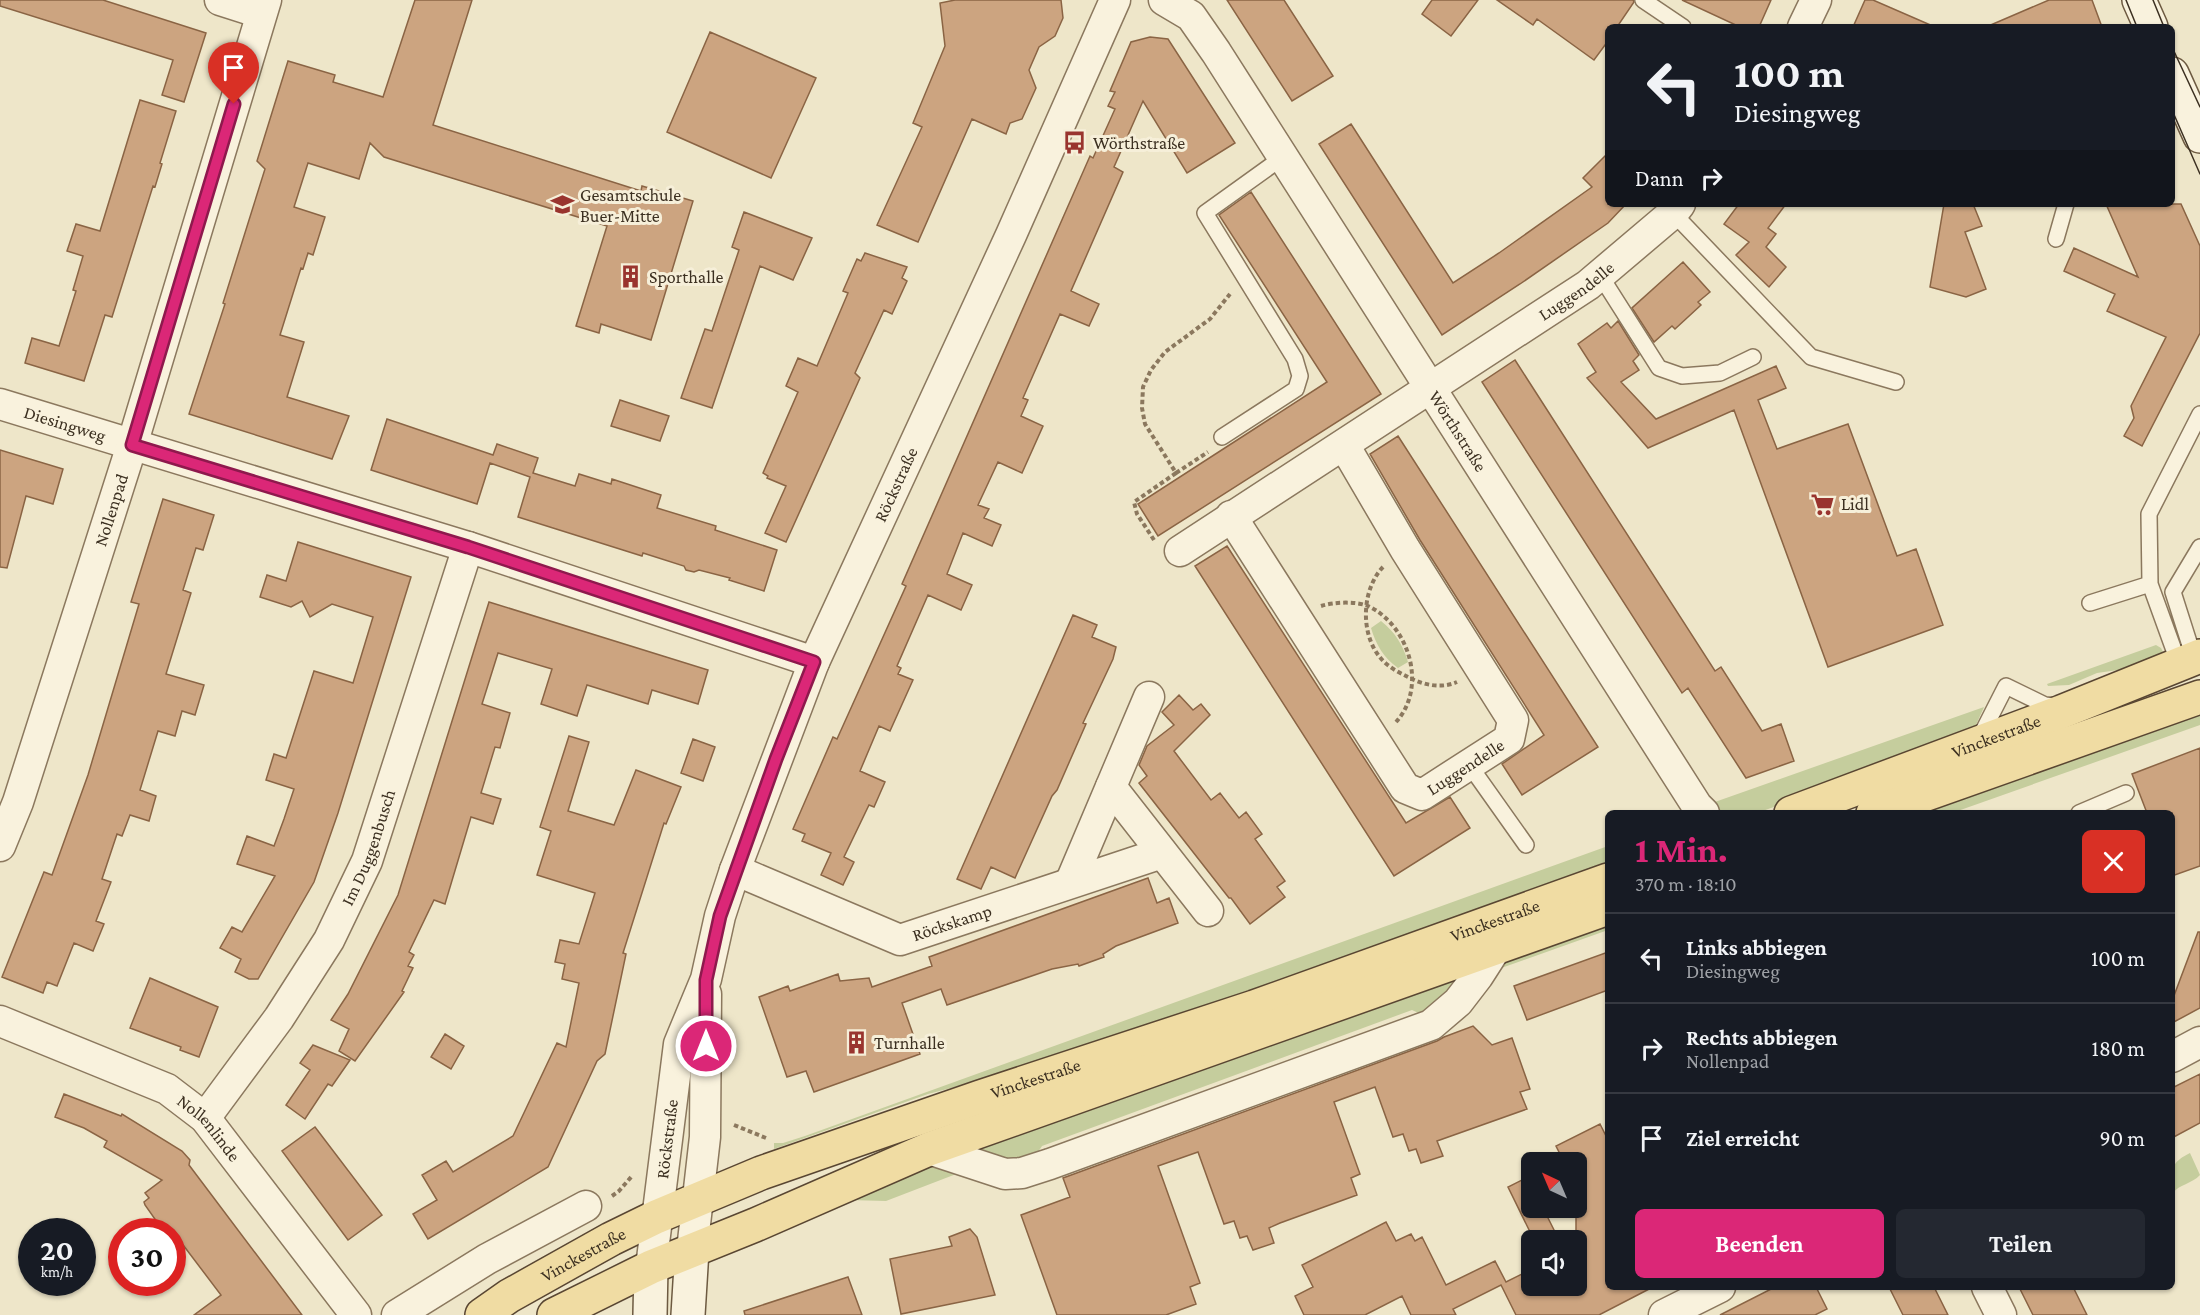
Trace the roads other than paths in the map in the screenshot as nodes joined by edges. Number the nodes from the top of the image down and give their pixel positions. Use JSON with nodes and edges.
{"nodes":[{"id":1,"x":220,"y":0,"type":"edge"},
{"id":2,"x":1115,"y":0,"type":"edge"},
{"id":3,"x":1164,"y":0,"type":"edge"},
{"id":4,"x":1643,"y":0,"type":"edge"},
{"id":5,"x":1816,"y":0,"type":"edge"},
{"id":6,"x":2139,"y":0,"type":"edge"},
{"id":7,"x":264,"y":7,"type":"edge"},
{"id":8,"x":1679,"y":24,"type":"edge"},
{"id":9,"x":1804,"y":24,"type":"edge"},
{"id":10,"x":2150,"y":24,"type":"edge"},
{"id":11,"x":2175,"y":81,"type":"edge"},
{"id":12,"x":2200,"y":136,"type":"edge"},
{"id":13,"x":1283,"y":157,"type":"junction"},
{"id":14,"x":2065,"y":207,"type":"edge"},
{"id":15,"x":1676,"y":208,"type":"edge"},
{"id":16,"x":2056,"y":239,"type":"dead end"},
{"id":17,"x":1600,"y":275,"type":"junction"},
{"id":18,"x":1753,"y":357,"type":"dead end"},
{"id":19,"x":1896,"y":382,"type":"dead end"},
{"id":20,"x":1431,"y":388,"type":"junction"},
{"id":21,"x":0,"y":404,"type":"edge"},
{"id":22,"x":2200,"y":414,"type":"edge"},
{"id":23,"x":1222,"y":437,"type":"road end"},
{"id":24,"x":132,"y":445,"type":"junction"},
{"id":25,"x":1344,"y":445,"type":"junction"},
{"id":26,"x":1231,"y":516,"type":"junction"},
{"id":27,"x":468,"y":547,"type":"junction"},
{"id":28,"x":2200,"y":547,"type":"edge"},
{"id":29,"x":1180,"y":550,"type":"road end"},
{"id":30,"x":2150,"y":584,"type":"junction"},
{"id":31,"x":2090,"y":603,"type":"dead end"},
{"id":32,"x":2191,"y":659,"type":"edge"},
{"id":33,"x":814,"y":662,"type":"junction"},
{"id":34,"x":1149,"y":697,"type":"dead end"},
{"id":35,"x":2200,"y":697,"type":"edge"},
{"id":36,"x":2074,"y":707,"type":"junction"},
{"id":37,"x":1975,"y":745,"type":"junction"},
{"id":38,"x":1470,"y":766,"type":"junction"},
{"id":39,"x":1111,"y":788,"type":"junction"},
{"id":40,"x":2126,"y":793,"type":"dead end"},
{"id":41,"x":1701,"y":810,"type":"edge"},
{"id":42,"x":1799,"y":810,"type":"edge"},
{"id":43,"x":1881,"y":810,"type":"edge"},
{"id":44,"x":2086,"y":810,"type":"edge"},
{"id":45,"x":1526,"y":845,"type":"dead end"},
{"id":46,"x":0,"y":846,"type":"edge"},
{"id":47,"x":1162,"y":852,"type":"junction"},
{"id":48,"x":735,"y":870,"type":"junction"},
{"id":49,"x":1071,"y":881,"type":"junction"},
{"id":50,"x":1605,"y":881,"type":"edge"},
{"id":51,"x":1605,"y":909,"type":"edge"},
{"id":52,"x":1208,"y":911,"type":"dead end"},
{"id":53,"x":1496,"y":948,"type":"junction"},
{"id":54,"x":706,"y":980,"type":"junction"},
{"id":55,"x":0,"y":1021,"type":"edge"},
{"id":56,"x":2200,"y":1042,"type":"edge"},
{"id":57,"x":2175,"y":1055,"type":"edge"},
{"id":58,"x":206,"y":1118,"type":"junction"},
{"id":59,"x":929,"y":1149,"type":"junction"},
{"id":60,"x":697,"y":1201,"type":"junction"},
{"id":61,"x":586,"y":1206,"type":"dead end"},
{"id":62,"x":656,"y":1217,"type":"junction"},
{"id":63,"x":692,"y":1250,"type":"junction"},
{"id":64,"x":651,"y":1267,"type":"junction"},
{"id":65,"x":1714,"y":1290,"type":"edge"},
{"id":66,"x":1988,"y":1290,"type":"edge"},
{"id":67,"x":356,"y":1315,"type":"edge"},
{"id":68,"x":397,"y":1315,"type":"edge"},
{"id":69,"x":482,"y":1315,"type":"edge"},
{"id":70,"x":554,"y":1315,"type":"edge"},
{"id":71,"x":650,"y":1315,"type":"edge"},
{"id":72,"x":688,"y":1315,"type":"edge"},
{"id":73,"x":1664,"y":1315,"type":"edge"},
{"id":74,"x":2001,"y":1315,"type":"edge"}],
"edges":[{"from":1,"to":7,"type":"street"},
{"from":2,"to":33,"type":"street","name":"Röckstraße"},
{"from":3,"to":13,"type":"street","name":"Wörthstraße"},
{"from":4,"to":8,"type":"lane"},
{"from":5,"to":9,"type":"street"},
{"from":6,"to":10,"type":"street"},
{"from":7,"to":24,"type":"street","name":"Nollenpad"},
{"from":11,"to":12,"type":"street"},
{"from":13,"to":20,"type":"street","name":"Wörthstraße"},
{"from":13,"to":23,"type":"lane"},
{"from":14,"to":16,"type":"lane"},
{"from":15,"to":17,"type":"street","name":"Luggendelle"},
{"from":15,"to":19,"type":"lane"},
{"from":17,"to":18,"type":"lane"},
{"from":17,"to":20,"type":"street","name":"Luggendelle"},
{"from":20,"to":25,"type":"street","name":"Luggendelle"},
{"from":20,"to":41,"type":"street","name":"Wörthstraße"},
{"from":21,"to":24,"type":"street","name":"Diesingweg"},
{"from":22,"to":30,"type":"lane"},
{"from":24,"to":27,"type":"street","name":"Diesingweg"},
{"from":24,"to":46,"type":"street","name":"Nollenpad"},
{"from":25,"to":26,"type":"street","name":"Luggendelle"},
{"from":25,"to":38,"type":"street","name":"Luggendelle"},
{"from":26,"to":29,"type":"street","name":"Luggendelle"},
{"from":26,"to":38,"type":"street","name":"Luggendelle"},
{"from":27,"to":33,"type":"street","name":"Diesingweg"},
{"from":27,"to":58,"type":"street","name":"Im Duggenbusch"},
{"from":28,"to":32,"type":"lane"},
{"from":30,"to":31,"type":"lane"},
{"from":30,"to":32,"type":"lane"},
{"from":32,"to":36,"type":"main road","name":"Vinckestraße"},
{"from":33,"to":48,"type":"street","name":"Röckstraße"},
{"from":34,"to":39,"type":"street"},
{"from":35,"to":43,"type":"main road","name":"Vinckestraße"},
{"from":36,"to":37,"type":"main road","name":"Vinckestraße"},
{"from":36,"to":37,"type":"lane"},
{"from":37,"to":42,"type":"main road","name":"Vinckestraße"},
{"from":38,"to":45,"type":"lane"},
{"from":39,"to":47,"type":"street"},
{"from":39,"to":49,"type":"street"},
{"from":40,"to":44,"type":"lane"},
{"from":47,"to":49,"type":"street","name":"Röckskamp"},
{"from":47,"to":52,"type":"street"},
{"from":48,"to":49,"type":"street","name":"Röckskamp"},
{"from":48,"to":54,"type":"street","name":"Röckstraße"},
{"from":50,"to":60,"type":"main road","name":"Vinckestraße"},
{"from":51,"to":53,"type":"main road","name":"Vinckestraße"},
{"from":53,"to":59,"type":"main road","name":"Vinckestraße"},
{"from":53,"to":59,"type":"street","name":"Vinckestraße"},
{"from":54,"to":60,"type":"street","name":"Röckstraße"},
{"from":54,"to":62,"type":"street","name":"Röckstraße"},
{"from":55,"to":58,"type":"street","name":"Nollenlinde"},
{"from":56,"to":57,"type":"street"},
{"from":58,"to":67,"type":"street","name":"Nollenlinde"},
{"from":59,"to":63,"type":"main road","name":"Vinckestraße"},
{"from":60,"to":62,"type":"main road","name":"Vinckestraße"},
{"from":60,"to":63,"type":"street","name":"Röckstraße"},
{"from":61,"to":68,"type":"street"},
{"from":62,"to":64,"type":"street","name":"Röckstraße"},
{"from":62,"to":69,"type":"main road","name":"Vinckestraße"},
{"from":63,"to":64,"type":"main road","name":"Vinckestraße"},
{"from":63,"to":72,"type":"street"},
{"from":64,"to":70,"type":"main road","name":"Vinckestraße"},
{"from":64,"to":71,"type":"street"},
{"from":65,"to":73,"type":"street"},
{"from":66,"to":74,"type":"street"}]}
